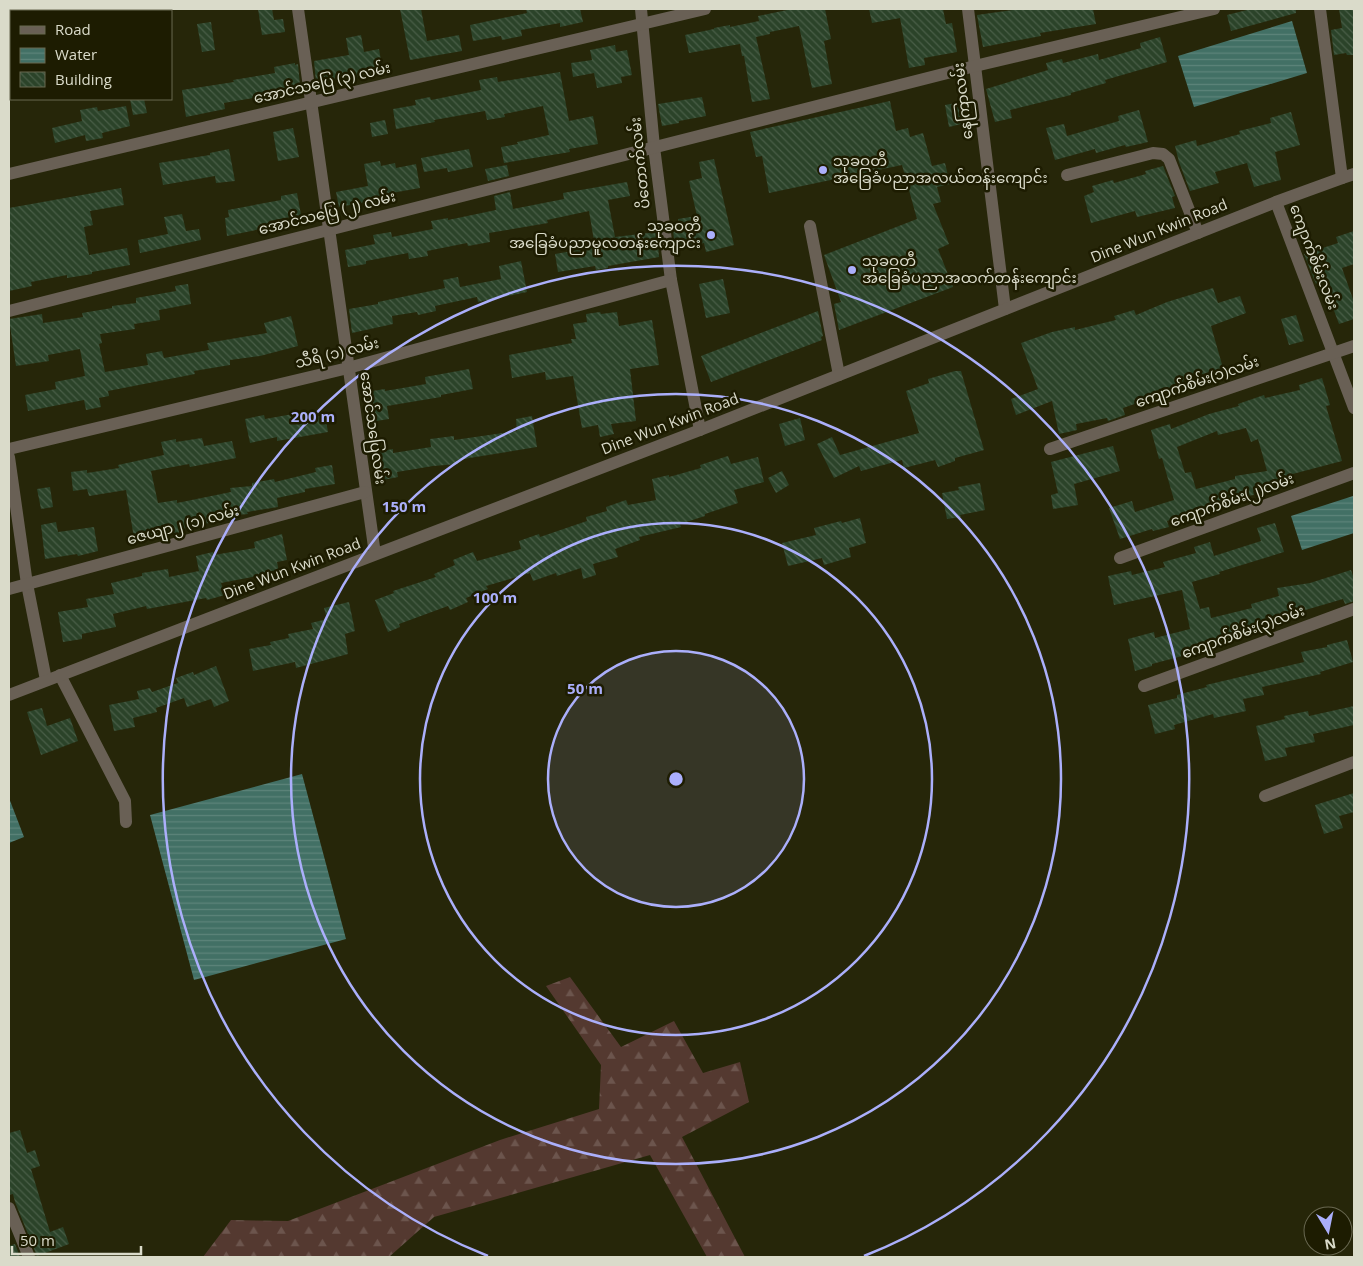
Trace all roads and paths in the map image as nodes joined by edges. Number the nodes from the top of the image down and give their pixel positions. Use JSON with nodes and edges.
{"nodes":[{"id":1,"x":298,"y":9,"type":"edge"},
{"id":2,"x":641,"y":9,"type":"edge"},
{"id":3,"x":705,"y":9,"type":"edge"},
{"id":4,"x":968,"y":9,"type":"edge"},
{"id":5,"x":1214,"y":9,"type":"edge"},
{"id":6,"x":1320,"y":9,"type":"edge"},
{"id":7,"x":643,"y":24,"type":"junction"},
{"id":8,"x":975,"y":66,"type":"junction"},
{"id":9,"x":312,"y":102,"type":"junction"},
{"id":10,"x":654,"y":147,"type":"junction"},
{"id":11,"x":9,"y":174,"type":"edge"},
{"id":12,"x":1067,"y":174,"type":"dead end"},
{"id":13,"x":1348,"y":176,"type":"edge"},
{"id":14,"x":1276,"y":202,"type":"junction"},
{"id":15,"x":810,"y":226,"type":"dead end"},
{"id":16,"x":329,"y":229,"type":"junction"},
{"id":17,"x":1198,"y":233,"type":"junction"},
{"id":18,"x":671,"y":280,"type":"junction"},
{"id":19,"x":1005,"y":310,"type":"junction"},
{"id":20,"x":9,"y":311,"type":"edge"},
{"id":21,"x":1354,"y":346,"type":"edge"},
{"id":22,"x":1334,"y":354,"type":"junction"},
{"id":23,"x":348,"y":368,"type":"junction"},
{"id":24,"x":839,"y":375,"type":"junction"},
{"id":25,"x":1354,"y":408,"type":"edge"},
{"id":26,"x":700,"y":430,"type":"junction"},
{"id":27,"x":9,"y":449,"type":"edge"},
{"id":28,"x":1050,"y":449,"type":"dead end"},
{"id":29,"x":9,"y":457,"type":"edge"},
{"id":30,"x":1354,"y":473,"type":"edge"},
{"id":31,"x":366,"y":492,"type":"junction"},
{"id":32,"x":375,"y":554,"type":"junction"},
{"id":33,"x":1120,"y":558,"type":"dead end"},
{"id":34,"x":27,"y":584,"type":"junction"},
{"id":35,"x":9,"y":589,"type":"edge"},
{"id":36,"x":1354,"y":609,"type":"edge"},
{"id":37,"x":60,"y":675,"type":"junction"},
{"id":38,"x":46,"y":680,"type":"junction"},
{"id":39,"x":1144,"y":686,"type":"dead end"},
{"id":40,"x":9,"y":695,"type":"edge"},
{"id":41,"x":1354,"y":762,"type":"edge"},
{"id":42,"x":1265,"y":796,"type":"dead end"},
{"id":43,"x":126,"y":822,"type":"dead end"},
{"id":44,"x":9,"y":1208,"type":"edge"},
{"id":45,"x":28,"y":1257,"type":"edge"}],
"edges":[{"from":1,"to":9,"type":"street","name":"အောင်သပြေလမ်း"},
{"from":2,"to":7,"type":"street","name":"ပိတောက်လမ်း"},
{"from":3,"to":7,"type":"street","name":"အောင်သပြေ (၃) လမ်း"},
{"from":4,"to":8,"type":"street","name":"နေကြာလမ်း"},
{"from":5,"to":8,"type":"street","name":"အောင်သပြေ (၂) လမ်း"},
{"from":6,"to":13,"type":"street"},
{"from":7,"to":9,"type":"street","name":"အောင်သပြေ (၃) လမ်း"},
{"from":7,"to":10,"type":"street","name":"ပိတောက်လမ်း"},
{"from":8,"to":10,"type":"street","name":"အောင်သပြေ (၂) လမ်း"},
{"from":8,"to":19,"type":"street","name":"နေကြာလမ်း"},
{"from":9,"to":11,"type":"street","name":"အောင်သပြေ (၃) လမ်း"},
{"from":9,"to":16,"type":"street","name":"အောင်သပြေလမ်း"},
{"from":10,"to":16,"type":"street","name":"အောင်သပြေ (၂) လမ်း"},
{"from":10,"to":18,"type":"street","name":"ပိတောက်လမ်း"},
{"from":12,"to":17,"type":"street"},
{"from":13,"to":14,"type":"street","name":"Dine Wun Kwin Road"},
{"from":14,"to":17,"type":"street","name":"Dine Wun Kwin Road"},
{"from":14,"to":22,"type":"street","name":"ကျောက်စိမ်းလမ်း"},
{"from":15,"to":24,"type":"street"},
{"from":16,"to":20,"type":"street","name":"အောင်သပြေ (၂) လမ်း"},
{"from":16,"to":23,"type":"street","name":"အောင်သပြေလမ်း"},
{"from":17,"to":19,"type":"street","name":"Dine Wun Kwin Road"},
{"from":18,"to":23,"type":"street","name":"သီရိ (၁) လမ်း"},
{"from":18,"to":26,"type":"street","name":"ပိတောက်လမ်း"},
{"from":19,"to":24,"type":"street","name":"Dine Wun Kwin Road"},
{"from":21,"to":22,"type":"street","name":"ကျောက်စိမ်း(၁)လမ်း"},
{"from":22,"to":25,"type":"street","name":"ကျောက်စိမ်းလမ်း"},
{"from":22,"to":28,"type":"street","name":"ကျောက်စိမ်း(၁)လမ်း"},
{"from":23,"to":27,"type":"street","name":"သီရိ (၁) လမ်း"},
{"from":23,"to":31,"type":"street","name":"အောင်သပြေလမ်း"},
{"from":24,"to":26,"type":"street","name":"Dine Wun Kwin Road"},
{"from":26,"to":32,"type":"street","name":"Dine Wun Kwin Road"},
{"from":29,"to":34,"type":"street"},
{"from":30,"to":33,"type":"street","name":"ကျောက်စိမ်း(၂)လမ်း"},
{"from":31,"to":32,"type":"street","name":"အောင်သပြေလမ်း"},
{"from":31,"to":34,"type":"street","name":"ဇေယျာ၂ (၁) လမ်း"},
{"from":32,"to":37,"type":"street","name":"Dine Wun Kwin Road"},
{"from":34,"to":35,"type":"street","name":"ဇေယျာ၂ (၁) လမ်း"},
{"from":34,"to":38,"type":"street"},
{"from":36,"to":39,"type":"street","name":"ကျောက်စိမ်း(၃)လမ်း"},
{"from":37,"to":38,"type":"street","name":"Dine Wun Kwin Road"},
{"from":37,"to":43,"type":"street"},
{"from":38,"to":40,"type":"street","name":"Dine Wun Kwin Road"},
{"from":41,"to":42,"type":"street"},
{"from":44,"to":45,"type":"street"}]}
